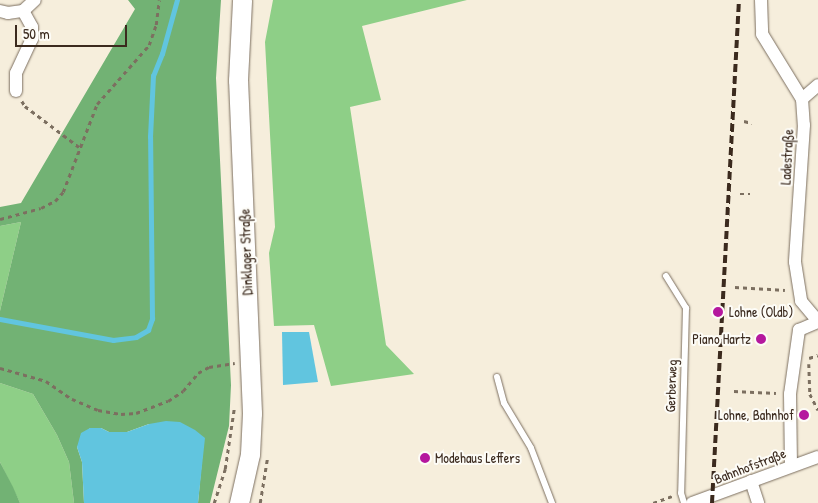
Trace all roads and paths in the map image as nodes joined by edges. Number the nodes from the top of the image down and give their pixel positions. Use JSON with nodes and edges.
{"nodes":[{"id":1,"x":36,"y":0,"type":"edge"},
{"id":2,"x":158,"y":0,"type":"edge"},
{"id":3,"x":242,"y":0,"type":"edge"},
{"id":4,"x":761,"y":0,"type":"edge"},
{"id":5,"x":23,"y":10,"type":"junction"},
{"id":6,"x":0,"y":11,"type":"edge"},
{"id":7,"x":818,"y":85,"type":"edge"},
{"id":8,"x":16,"y":91,"type":"joint"},
{"id":9,"x":802,"y":99,"type":"junction"},
{"id":10,"x":744,"y":121,"type":"dead end"},
{"id":11,"x":752,"y":123,"type":"dead end"},
{"id":12,"x":79,"y":147,"type":"junction"},
{"id":13,"x":740,"y":194,"type":"dead end"},
{"id":14,"x":750,"y":194,"type":"dead end"},
{"id":15,"x":0,"y":219,"type":"edge"},
{"id":16,"x":666,"y":276,"type":"dead end"},
{"id":17,"x":735,"y":287,"type":"dead end"},
{"id":18,"x":799,"y":291,"type":"junction"},
{"id":19,"x":818,"y":321,"type":"edge"},
{"id":20,"x":818,"y":354,"type":"edge"},
{"id":21,"x":795,"y":356,"type":"junction"},
{"id":22,"x":809,"y":358,"type":"junction"},
{"id":23,"x":0,"y":368,"type":"edge"},
{"id":24,"x":235,"y":370,"type":"dead end"},
{"id":25,"x":497,"y":377,"type":"dead end"},
{"id":26,"x":734,"y":391,"type":"dead end"},
{"id":27,"x":790,"y":394,"type":"junction"},
{"id":28,"x":234,"y":405,"type":"dead end"},
{"id":29,"x":818,"y":410,"type":"edge"},
{"id":30,"x":818,"y":457,"type":"edge"},
{"id":31,"x":791,"y":466,"type":"junction"},
{"id":32,"x":751,"y":481,"type":"junction"},
{"id":33,"x":680,"y":493,"type":"junction"},
{"id":34,"x":214,"y":503,"type":"edge"},
{"id":35,"x":239,"y":503,"type":"edge"},
{"id":36,"x":552,"y":503,"type":"edge"},
{"id":37,"x":653,"y":503,"type":"edge"},
{"id":38,"x":684,"y":503,"type":"edge"},
{"id":39,"x":692,"y":503,"type":"edge"},
{"id":40,"x":758,"y":503,"type":"edge"}],
"edges":[{"from":1,"to":5,"type":"street"},
{"from":2,"to":12,"type":"path"},
{"from":3,"to":35,"type":"main road","name":"Dinklager Straße"},
{"from":4,"to":9,"type":"street","name":"Ladestraße"},
{"from":5,"to":6,"type":"street"},
{"from":5,"to":8,"type":"street"},
{"from":7,"to":9,"type":"street"},
{"from":8,"to":12,"type":"path"},
{"from":9,"to":18,"type":"street","name":"Ladestraße"},
{"from":10,"to":11,"type":"path"},
{"from":12,"to":15,"type":"path"},
{"from":13,"to":14,"type":"path"},
{"from":16,"to":33,"type":"lane","name":"Gerberweg"},
{"from":17,"to":18,"type":"path"},
{"from":18,"to":19,"type":"street","name":"Ladestraße"},
{"from":19,"to":21,"type":"street"},
{"from":20,"to":22,"type":"path"},
{"from":21,"to":22,"type":"path"},
{"from":21,"to":27,"type":"street"},
{"from":22,"to":29,"type":"path"},
{"from":23,"to":24,"type":"path"},
{"from":25,"to":36,"type":"lane"},
{"from":26,"to":27,"type":"path"},
{"from":27,"to":31,"type":"street"},
{"from":28,"to":34,"type":"path"},
{"from":30,"to":31,"type":"street","name":"Bahnhofstraße"},
{"from":31,"to":32,"type":"street","name":"Bahnhofstraße"},
{"from":32,"to":39,"type":"street","name":"Bahnhofstraße"},
{"from":32,"to":40,"type":"street"},
{"from":33,"to":37,"type":"path"},
{"from":33,"to":38,"type":"lane","name":"Gerberweg"}]}
